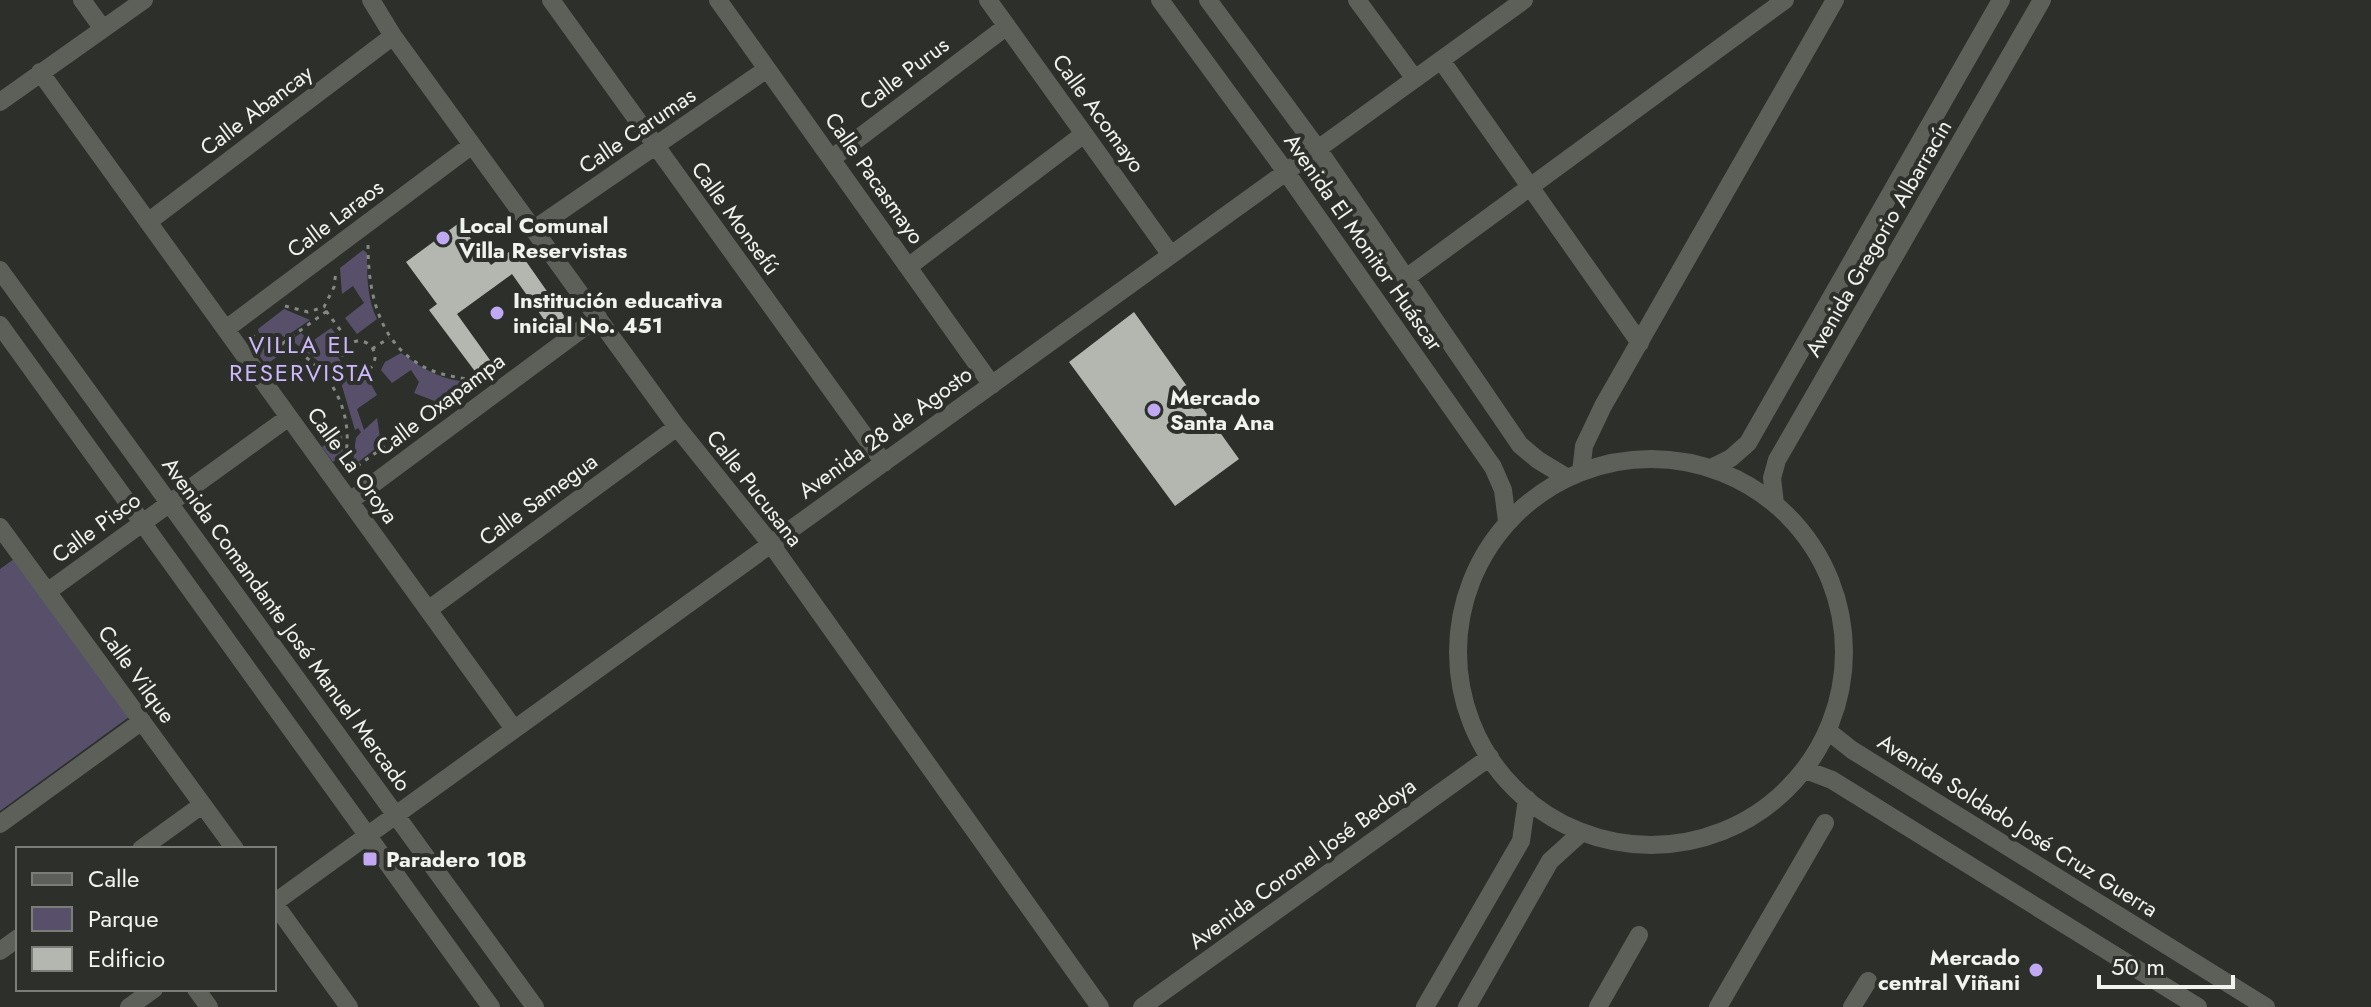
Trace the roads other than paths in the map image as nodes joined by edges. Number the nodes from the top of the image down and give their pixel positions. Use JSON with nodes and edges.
{"nodes":[{"id":1,"x":82,"y":0,"type":"edge"},
{"id":2,"x":144,"y":0,"type":"edge"},
{"id":3,"x":371,"y":0,"type":"edge"},
{"id":4,"x":551,"y":0,"type":"edge"},
{"id":5,"x":718,"y":0,"type":"edge"},
{"id":6,"x":988,"y":0,"type":"edge"},
{"id":7,"x":1160,"y":0,"type":"edge"},
{"id":8,"x":1208,"y":0,"type":"edge"},
{"id":9,"x":1357,"y":0,"type":"edge"},
{"id":10,"x":1524,"y":0,"type":"edge"},
{"id":11,"x":1785,"y":0,"type":"edge"},
{"id":12,"x":1835,"y":0,"type":"edge"},
{"id":13,"x":2001,"y":0,"type":"edge"},
{"id":14,"x":2042,"y":0,"type":"edge"},
{"id":15,"x":1007,"y":26,"type":"junction"},
{"id":16,"x":103,"y":29,"type":"junction"},
{"id":17,"x":393,"y":36,"type":"junction"},
{"id":18,"x":1441,"y":60,"type":"junction"},
{"id":19,"x":767,"y":69,"type":"junction"},
{"id":20,"x":40,"y":72,"type":"junction"},
{"id":21,"x":1415,"y":79,"type":"junction"},
{"id":22,"x":0,"y":102,"type":"edge"},
{"id":23,"x":1084,"y":134,"type":"junction"},
{"id":24,"x":472,"y":145,"type":"junction"},
{"id":25,"x":656,"y":148,"type":"junction"},
{"id":26,"x":1318,"y":149,"type":"junction"},
{"id":27,"x":831,"y":159,"type":"junction"},
{"id":28,"x":1286,"y":172,"type":"junction"},
{"id":29,"x":1530,"y":187,"type":"junction"},
{"id":30,"x":148,"y":222,"type":"junction"},
{"id":31,"x":533,"y":230,"type":"junction"},
{"id":32,"x":1171,"y":255,"type":"junction"},
{"id":33,"x":908,"y":267,"type":"junction"},
{"id":34,"x":0,"y":270,"type":"edge"},
{"id":35,"x":1406,"y":278,"type":"junction"},
{"id":36,"x":598,"y":317,"type":"junction"},
{"id":37,"x":0,"y":325,"type":"edge"},
{"id":38,"x":226,"y":329,"type":"junction"},
{"id":39,"x":1640,"y":343,"type":"junction"},
{"id":40,"x":992,"y":385,"type":"junction"},
{"id":41,"x":289,"y":417,"type":"junction"},
{"id":42,"x":677,"y":427,"type":"junction"},
{"id":43,"x":884,"y":463,"type":"junction"},
{"id":44,"x":1711,"y":468,"type":"junction"},
{"id":45,"x":1574,"y":474,"type":"junction"},
{"id":46,"x":350,"y":501,"type":"junction"},
{"id":47,"x":169,"y":503,"type":"junction"},
{"id":48,"x":1775,"y":504,"type":"junction"},
{"id":49,"x":1507,"y":521,"type":"junction"},
{"id":50,"x":142,"y":523,"type":"junction"},
{"id":51,"x":0,"y":527,"type":"edge"},
{"id":52,"x":771,"y":544,"type":"junction"},
{"id":53,"x":47,"y":592,"type":"junction"},
{"id":54,"x":428,"y":610,"type":"junction"},
{"id":55,"x":142,"y":721,"type":"junction"},
{"id":56,"x":514,"y":729,"type":"junction"},
{"id":57,"x":1828,"y":731,"type":"junction"},
{"id":58,"x":1490,"y":757,"type":"junction"},
{"id":59,"x":1806,"y":770,"type":"junction"},
{"id":60,"x":1527,"y":799,"type":"junction"},
{"id":61,"x":202,"y":805,"type":"junction"},
{"id":62,"x":395,"y":815,"type":"junction"},
{"id":63,"x":1825,"y":823,"type":"dead end"},
{"id":64,"x":0,"y":824,"type":"edge"},
{"id":65,"x":1582,"y":832,"type":"junction"},
{"id":66,"x":366,"y":836,"type":"junction"},
{"id":67,"x":144,"y":847,"type":"edge"},
{"id":68,"x":234,"y":847,"type":"edge"},
{"id":69,"x":276,"y":902,"type":"edge"},
{"id":70,"x":276,"y":906,"type":"edge"},
{"id":71,"x":1639,"y":935,"type":"dead end"},
{"id":72,"x":1868,"y":981,"type":"dead end"},
{"id":73,"x":151,"y":991,"type":"edge"},
{"id":74,"x":129,"y":1007,"type":"edge"},
{"id":75,"x":349,"y":1007,"type":"edge"},
{"id":76,"x":491,"y":1007,"type":"edge"},
{"id":77,"x":535,"y":1007,"type":"edge"},
{"id":78,"x":1100,"y":1007,"type":"edge"},
{"id":79,"x":1142,"y":1007,"type":"edge"},
{"id":80,"x":1425,"y":1007,"type":"edge"},
{"id":81,"x":1467,"y":1007,"type":"edge"},
{"id":82,"x":1598,"y":1007,"type":"edge"},
{"id":83,"x":1718,"y":1007,"type":"edge"},
{"id":84,"x":1852,"y":1007,"type":"edge"},
{"id":85,"x":2198,"y":1007,"type":"edge"},
{"id":86,"x":2266,"y":1007,"type":"edge"}],
"edges":[{"from":1,"to":16,"type":"street"},
{"from":2,"to":16,"type":"street"},
{"from":3,"to":17,"type":"street","name":"Calle Pucusana"},
{"from":4,"to":25,"type":"street","name":"Calle Monsefú"},
{"from":5,"to":19,"type":"street","name":"Calle Pacasmayo"},
{"from":6,"to":15,"type":"street","name":"Calle Acomayo"},
{"from":7,"to":28,"type":"street","name":"Avenida El Monitor Huáscar"},
{"from":8,"to":26,"type":"street","name":"Avenida El Monitor Huáscar"},
{"from":9,"to":21,"type":"street"},
{"from":10,"to":18,"type":"street","name":"Avenida 28 de Agosto"},
{"from":11,"to":29,"type":"street"},
{"from":12,"to":39,"type":"street"},
{"from":13,"to":44,"type":"street","name":"Avenida Gregorio Albarracín"},
{"from":14,"to":48,"type":"street","name":"Avenida Gregorio Albarracín"},
{"from":15,"to":23,"type":"street","name":"Calle Acomayo"},
{"from":15,"to":27,"type":"street","name":"Calle Purus"},
{"from":16,"to":20,"type":"street"},
{"from":17,"to":24,"type":"street","name":"Calle Pucusana"},
{"from":17,"to":30,"type":"street","name":"Calle Abancay"},
{"from":18,"to":21,"type":"street","name":"Avenida 28 de Agosto"},
{"from":18,"to":29,"type":"street"},
{"from":19,"to":25,"type":"street","name":"Calle Carumas"},
{"from":19,"to":27,"type":"street","name":"Calle Pacasmayo"},
{"from":20,"to":22,"type":"street"},
{"from":20,"to":30,"type":"street","name":"Calle La Oroya"},
{"from":21,"to":26,"type":"street","name":"Avenida 28 de Agosto"},
{"from":23,"to":32,"type":"street","name":"Calle Acomayo"},
{"from":23,"to":33,"type":"street"},
{"from":24,"to":31,"type":"street","name":"Calle Pucusana"},
{"from":24,"to":38,"type":"street","name":"Calle Laraos"},
{"from":25,"to":31,"type":"street","name":"Calle Carumas"},
{"from":25,"to":43,"type":"street","name":"Calle Monsefú"},
{"from":26,"to":28,"type":"street","name":"Avenida 28 de Agosto"},
{"from":26,"to":35,"type":"street","name":"Avenida El Monitor Huáscar"},
{"from":27,"to":33,"type":"street","name":"Calle Pacasmayo"},
{"from":28,"to":32,"type":"street","name":"Avenida 28 de Agosto"},
{"from":28,"to":49,"type":"street","name":"Avenida El Monitor Huáscar"},
{"from":29,"to":35,"type":"street"},
{"from":29,"to":39,"type":"street"},
{"from":30,"to":38,"type":"street","name":"Calle La Oroya"},
{"from":31,"to":36,"type":"street","name":"Calle Pucusana"},
{"from":32,"to":40,"type":"street","name":"Avenida 28 de Agosto"},
{"from":33,"to":40,"type":"street","name":"Calle Pacasmayo"},
{"from":34,"to":47,"type":"street","name":"Avenida Comandante José Manuel Mercado"},
{"from":35,"to":45,"type":"street","name":"Avenida El Monitor Huáscar"},
{"from":36,"to":42,"type":"street","name":"Calle Pucusana"},
{"from":36,"to":46,"type":"street","name":"Calle Oxapampa"},
{"from":37,"to":50,"type":"street"},
{"from":38,"to":41,"type":"street","name":"Calle La Oroya"},
{"from":39,"to":45,"type":"street"},
{"from":40,"to":43,"type":"street","name":"Avenida 28 de Agosto"},
{"from":41,"to":46,"type":"street","name":"Calle La Oroya"},
{"from":41,"to":47,"type":"street","name":"Calle Pisco"},
{"from":42,"to":52,"type":"street","name":"Calle Pucusana"},
{"from":42,"to":54,"type":"street","name":"Calle Samegua"},
{"from":43,"to":52,"type":"street","name":"Avenida 28 de Agosto"},
{"from":44,"to":45,"type":"street"},
{"from":44,"to":48,"type":"street"},
{"from":45,"to":49,"type":"street"},
{"from":46,"to":54,"type":"street","name":"Calle La Oroya"},
{"from":47,"to":50,"type":"street","name":"Calle Pisco"},
{"from":47,"to":62,"type":"street","name":"Avenida Comandante José Manuel Mercado"},
{"from":48,"to":57,"type":"street"},
{"from":49,"to":58,"type":"street"},
{"from":50,"to":53,"type":"street","name":"Calle Pisco"},
{"from":50,"to":66,"type":"street"},
{"from":51,"to":53,"type":"street","name":"Calle Vilque"},
{"from":52,"to":56,"type":"street","name":"Avenida 28 de Agosto"},
{"from":52,"to":78,"type":"street","name":"Calle Pucusana"},
{"from":53,"to":55,"type":"street","name":"Calle Vilque"},
{"from":54,"to":56,"type":"street","name":"Calle La Oroya"},
{"from":55,"to":61,"type":"street","name":"Calle Vilque"},
{"from":55,"to":64,"type":"street"},
{"from":56,"to":62,"type":"street","name":"Avenida 28 de Agosto"},
{"from":57,"to":59,"type":"street"},
{"from":57,"to":86,"type":"street","name":"Avenida Soldado José Cruz Guerra"},
{"from":58,"to":60,"type":"street"},
{"from":58,"to":79,"type":"street","name":"Avenida Coronel José Bedoya"},
{"from":59,"to":65,"type":"street"},
{"from":59,"to":85,"type":"street"},
{"from":60,"to":65,"type":"street"},
{"from":60,"to":80,"type":"street"},
{"from":61,"to":67,"type":"street"},
{"from":61,"to":68,"type":"street","name":"Calle Vilque"},
{"from":62,"to":66,"type":"street","name":"Avenida 28 de Agosto"},
{"from":62,"to":77,"type":"street","name":"Avenida Comandante José Manuel Mercado"},
{"from":63,"to":83,"type":"street"},
{"from":65,"to":81,"type":"street"},
{"from":66,"to":69,"type":"street","name":"Avenida 28 de Agosto"},
{"from":66,"to":76,"type":"street"},
{"from":70,"to":75,"type":"street"},
{"from":71,"to":82,"type":"street"},
{"from":72,"to":84,"type":"street"},
{"from":73,"to":74,"type":"street"}]}
